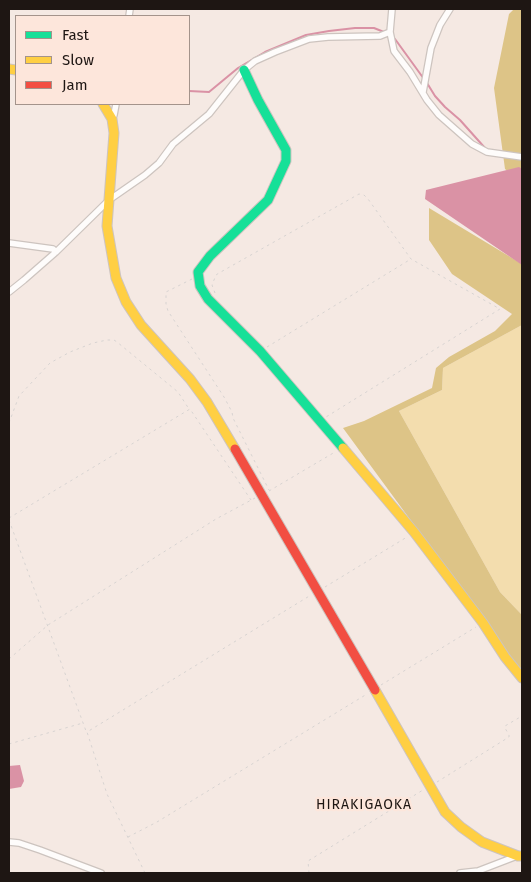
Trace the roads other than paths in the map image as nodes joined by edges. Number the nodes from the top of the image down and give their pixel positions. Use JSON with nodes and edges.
{"nodes":[{"id":1,"x":392,"y":9,"type":"edge"},
{"id":2,"x":450,"y":9,"type":"edge"},
{"id":3,"x":390,"y":32,"type":"junction"},
{"id":4,"x":244,"y":70,"type":"junction"},
{"id":5,"x":423,"y":92,"type":"junction"},
{"id":6,"x":104,"y":105,"type":"edge"},
{"id":7,"x":116,"y":105,"type":"edge"},
{"id":8,"x":112,"y":119,"type":"junction"},
{"id":9,"x":522,"y":157,"type":"edge"},
{"id":10,"x":109,"y":200,"type":"junction"},
{"id":11,"x":9,"y":243,"type":"edge"},
{"id":12,"x":56,"y":252,"type":"junction"},
{"id":13,"x":9,"y":292,"type":"edge"},
{"id":14,"x":522,"y":678,"type":"edge"},
{"id":15,"x":9,"y":842,"type":"edge"},
{"id":16,"x":521,"y":855,"type":"edge"},
{"id":17,"x":101,"y":873,"type":"edge"},
{"id":18,"x":460,"y":873,"type":"edge"}],
"edges":[{"from":1,"to":3,"type":"street"},
{"from":2,"to":5,"type":"street"},
{"from":3,"to":4,"type":"street"},
{"from":3,"to":5,"type":"street"},
{"from":4,"to":10,"type":"street"},
{"from":4,"to":14,"type":"street"},
{"from":5,"to":9,"type":"street"},
{"from":6,"to":8,"type":"street"},
{"from":7,"to":8,"type":"street"},
{"from":8,"to":10,"type":"street"},
{"from":10,"to":12,"type":"street"},
{"from":10,"to":16,"type":"street"},
{"from":11,"to":12,"type":"street"},
{"from":12,"to":13,"type":"street"},
{"from":15,"to":17,"type":"street"},
{"from":16,"to":18,"type":"street"}]}
